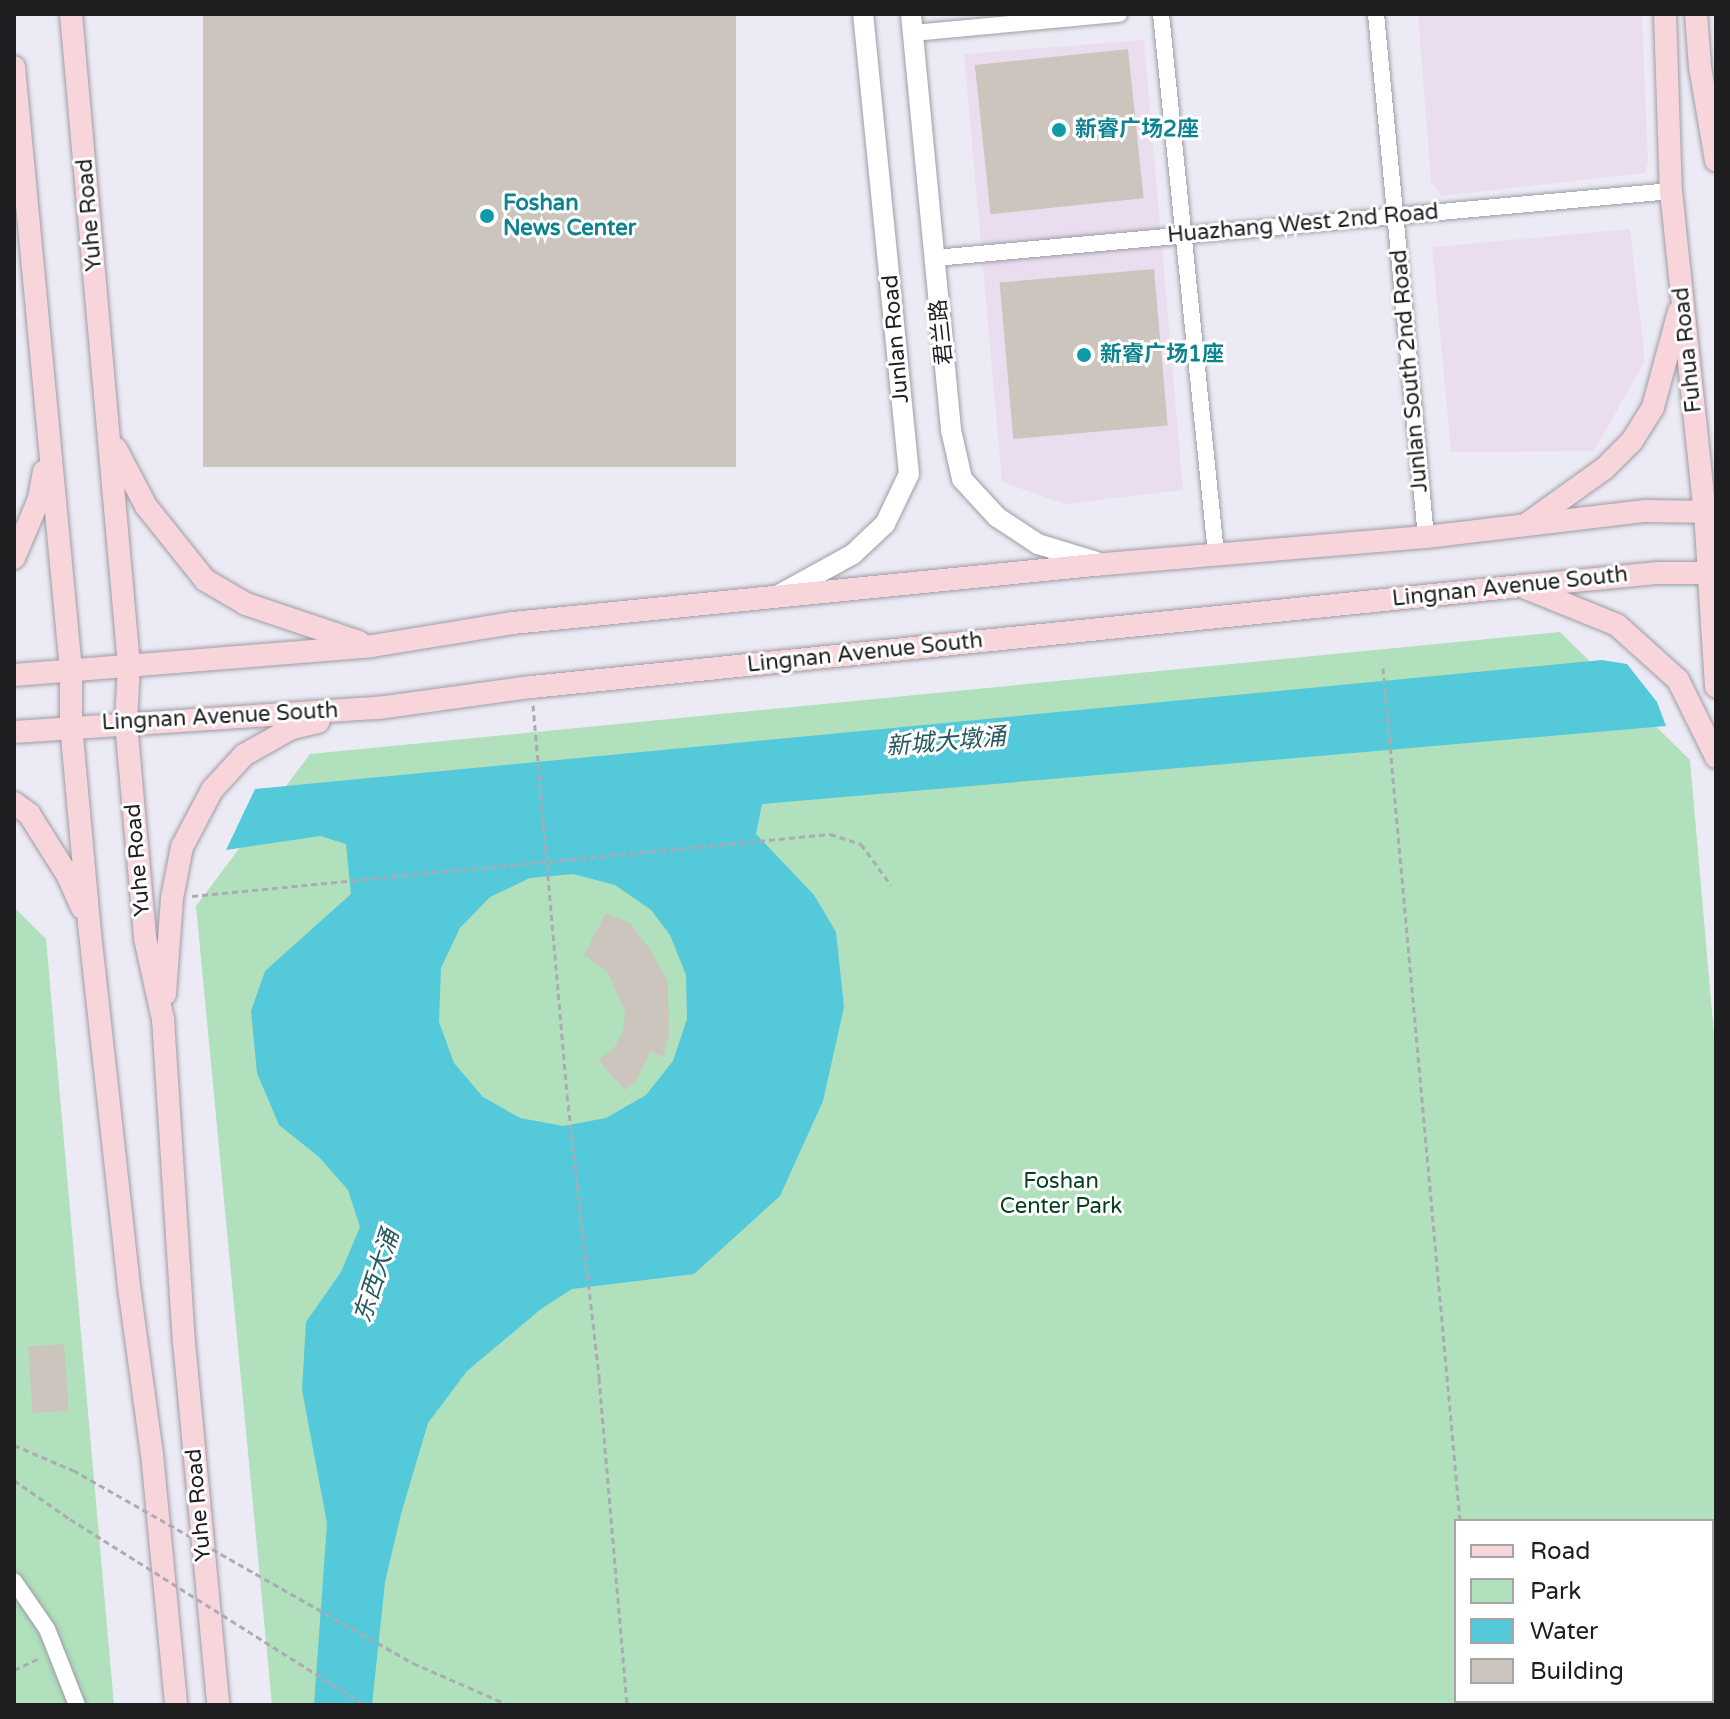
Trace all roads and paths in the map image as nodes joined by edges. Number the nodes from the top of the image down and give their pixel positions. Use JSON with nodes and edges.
{"nodes":[{"id":1,"x":71,"y":14,"type":"edge"},
{"id":2,"x":863,"y":14,"type":"edge"},
{"id":3,"x":1119,"y":14,"type":"edge"},
{"id":4,"x":1161,"y":14,"type":"edge"},
{"id":5,"x":1376,"y":14,"type":"edge"},
{"id":6,"x":1665,"y":14,"type":"edge"},
{"id":7,"x":1696,"y":14,"type":"edge"},
{"id":8,"x":912,"y":24,"type":"edge"},
{"id":9,"x":14,"y":67,"type":"edge"},
{"id":10,"x":1716,"y":161,"type":"edge"},
{"id":11,"x":1671,"y":191,"type":"junction"},
{"id":12,"x":1396,"y":216,"type":"junction"},
{"id":13,"x":1183,"y":235,"type":"junction"},
{"id":14,"x":935,"y":258,"type":"junction"},
{"id":15,"x":1683,"y":298,"type":"junction"},
{"id":16,"x":110,"y":438,"type":"junction"},
{"id":17,"x":48,"y":443,"type":"junction"},
{"id":18,"x":1711,"y":512,"type":"edge"},
{"id":19,"x":1524,"y":526,"type":"junction"},
{"id":20,"x":1426,"y":537,"type":"junction"},
{"id":21,"x":1216,"y":554,"type":"junction"},
{"id":22,"x":14,"y":558,"type":"edge"},
{"id":23,"x":1104,"y":564,"type":"junction"},
{"id":24,"x":1711,"y":573,"type":"edge"},
{"id":25,"x":1522,"y":586,"type":"junction"},
{"id":26,"x":773,"y":598,"type":"junction"},
{"id":27,"x":372,"y":646,"type":"junction"},
{"id":28,"x":129,"y":665,"type":"junction"},
{"id":29,"x":1383,"y":668,"type":"dead end"},
{"id":30,"x":71,"y":670,"type":"junction"},
{"id":31,"x":14,"y":675,"type":"edge"},
{"id":32,"x":532,"y":687,"type":"junction"},
{"id":33,"x":1716,"y":687,"type":"edge"},
{"id":34,"x":378,"y":708,"type":"junction"},
{"id":35,"x":126,"y":723,"type":"junction"},
{"id":36,"x":71,"y":725,"type":"junction"},
{"id":37,"x":14,"y":732,"type":"edge"},
{"id":38,"x":1716,"y":757,"type":"edge"},
{"id":39,"x":14,"y":803,"type":"edge"},
{"id":40,"x":545,"y":861,"type":"junction"},
{"id":41,"x":891,"y":885,"type":"dead end"},
{"id":42,"x":172,"y":898,"type":"junction"},
{"id":43,"x":89,"y":924,"type":"junction"},
{"id":44,"x":163,"y":1019,"type":"junction"},
{"id":45,"x":14,"y":1445,"type":"edge"},
{"id":46,"x":14,"y":1480,"type":"edge"},
{"id":47,"x":1460,"y":1519,"type":"edge"},
{"id":48,"x":14,"y":1581,"type":"edge"},
{"id":49,"x":55,"y":1651,"type":"junction"},
{"id":50,"x":14,"y":1670,"type":"edge"},
{"id":51,"x":77,"y":1705,"type":"edge"},
{"id":52,"x":176,"y":1705,"type":"edge"},
{"id":53,"x":218,"y":1705,"type":"edge"},
{"id":54,"x":365,"y":1705,"type":"edge"},
{"id":55,"x":509,"y":1705,"type":"edge"},
{"id":56,"x":627,"y":1705,"type":"edge"}],
"edges":[{"from":1,"to":16,"type":"main road","name":"Yuhe Road"},
{"from":2,"to":26,"type":"street","name":"Junlan Road"},
{"from":3,"to":8,"type":"street"},
{"from":4,"to":13,"type":"street"},
{"from":5,"to":12,"type":"street","name":"Junlan South 2nd Road"},
{"from":6,"to":11,"type":"main road","name":"Fuhua Road"},
{"from":7,"to":10,"type":"main road"},
{"from":8,"to":14,"type":"street","name":"君兰路"},
{"from":9,"to":17,"type":"main road","name":"Yuhe Road"},
{"from":11,"to":12,"type":"street","name":"Huazhang West 2nd Road"},
{"from":11,"to":15,"type":"main road","name":"Fuhua Road"},
{"from":12,"to":13,"type":"street","name":"Huazhang West 2nd Road"},
{"from":12,"to":20,"type":"street","name":"Junlan South 2nd Road"},
{"from":13,"to":14,"type":"street","name":"Huazhang West 2nd Road"},
{"from":13,"to":21,"type":"street"},
{"from":14,"to":23,"type":"street","name":"君兰路"},
{"from":15,"to":18,"type":"main road","name":"Fuhua Road"},
{"from":15,"to":19,"type":"main road"},
{"from":16,"to":27,"type":"main road"},
{"from":16,"to":28,"type":"main road","name":"Yuhe Road"},
{"from":17,"to":22,"type":"main road"},
{"from":17,"to":30,"type":"main road","name":"Yuhe Road"},
{"from":18,"to":19,"type":"main road"},
{"from":18,"to":24,"type":"main road","name":"Fuhua Road"},
{"from":19,"to":20,"type":"main road"},
{"from":20,"to":21,"type":"main road"},
{"from":21,"to":23,"type":"main road"},
{"from":23,"to":26,"type":"main road"},
{"from":24,"to":25,"type":"main road","name":"Lingnan Avenue South"},
{"from":24,"to":33,"type":"main road","name":"Fuhua Road"},
{"from":25,"to":32,"type":"main road","name":"Lingnan Avenue South"},
{"from":25,"to":38,"type":"main road"},
{"from":26,"to":27,"type":"main road"},
{"from":27,"to":28,"type":"main road"},
{"from":28,"to":30,"type":"main road"},
{"from":28,"to":35,"type":"main road","name":"Yuhe Road"},
{"from":29,"to":47,"type":"path"},
{"from":30,"to":31,"type":"main road"},
{"from":30,"to":36,"type":"main road","name":"Yuhe Road"},
{"from":32,"to":34,"type":"main road","name":"Lingnan Avenue South"},
{"from":32,"to":40,"type":"path"},
{"from":34,"to":35,"type":"main road","name":"Lingnan Avenue South"},
{"from":34,"to":42,"type":"main road"},
{"from":35,"to":36,"type":"main road","name":"Lingnan Avenue South"},
{"from":35,"to":44,"type":"main road","name":"Yuhe Road"},
{"from":36,"to":37,"type":"main road","name":"Lingnan Avenue South"},
{"from":36,"to":43,"type":"main road","name":"Yuhe Road"},
{"from":39,"to":43,"type":"main road"},
{"from":40,"to":41,"type":"path"},
{"from":40,"to":42,"type":"path"},
{"from":40,"to":56,"type":"path"},
{"from":42,"to":44,"type":"main road"},
{"from":43,"to":52,"type":"main road","name":"Yuhe Road"},
{"from":44,"to":53,"type":"main road","name":"Yuhe Road"},
{"from":45,"to":55,"type":"path","bridge":true},
{"from":46,"to":54,"type":"path","bridge":true},
{"from":48,"to":49,"type":"street"},
{"from":49,"to":50,"type":"path"},
{"from":49,"to":51,"type":"street"}]}
